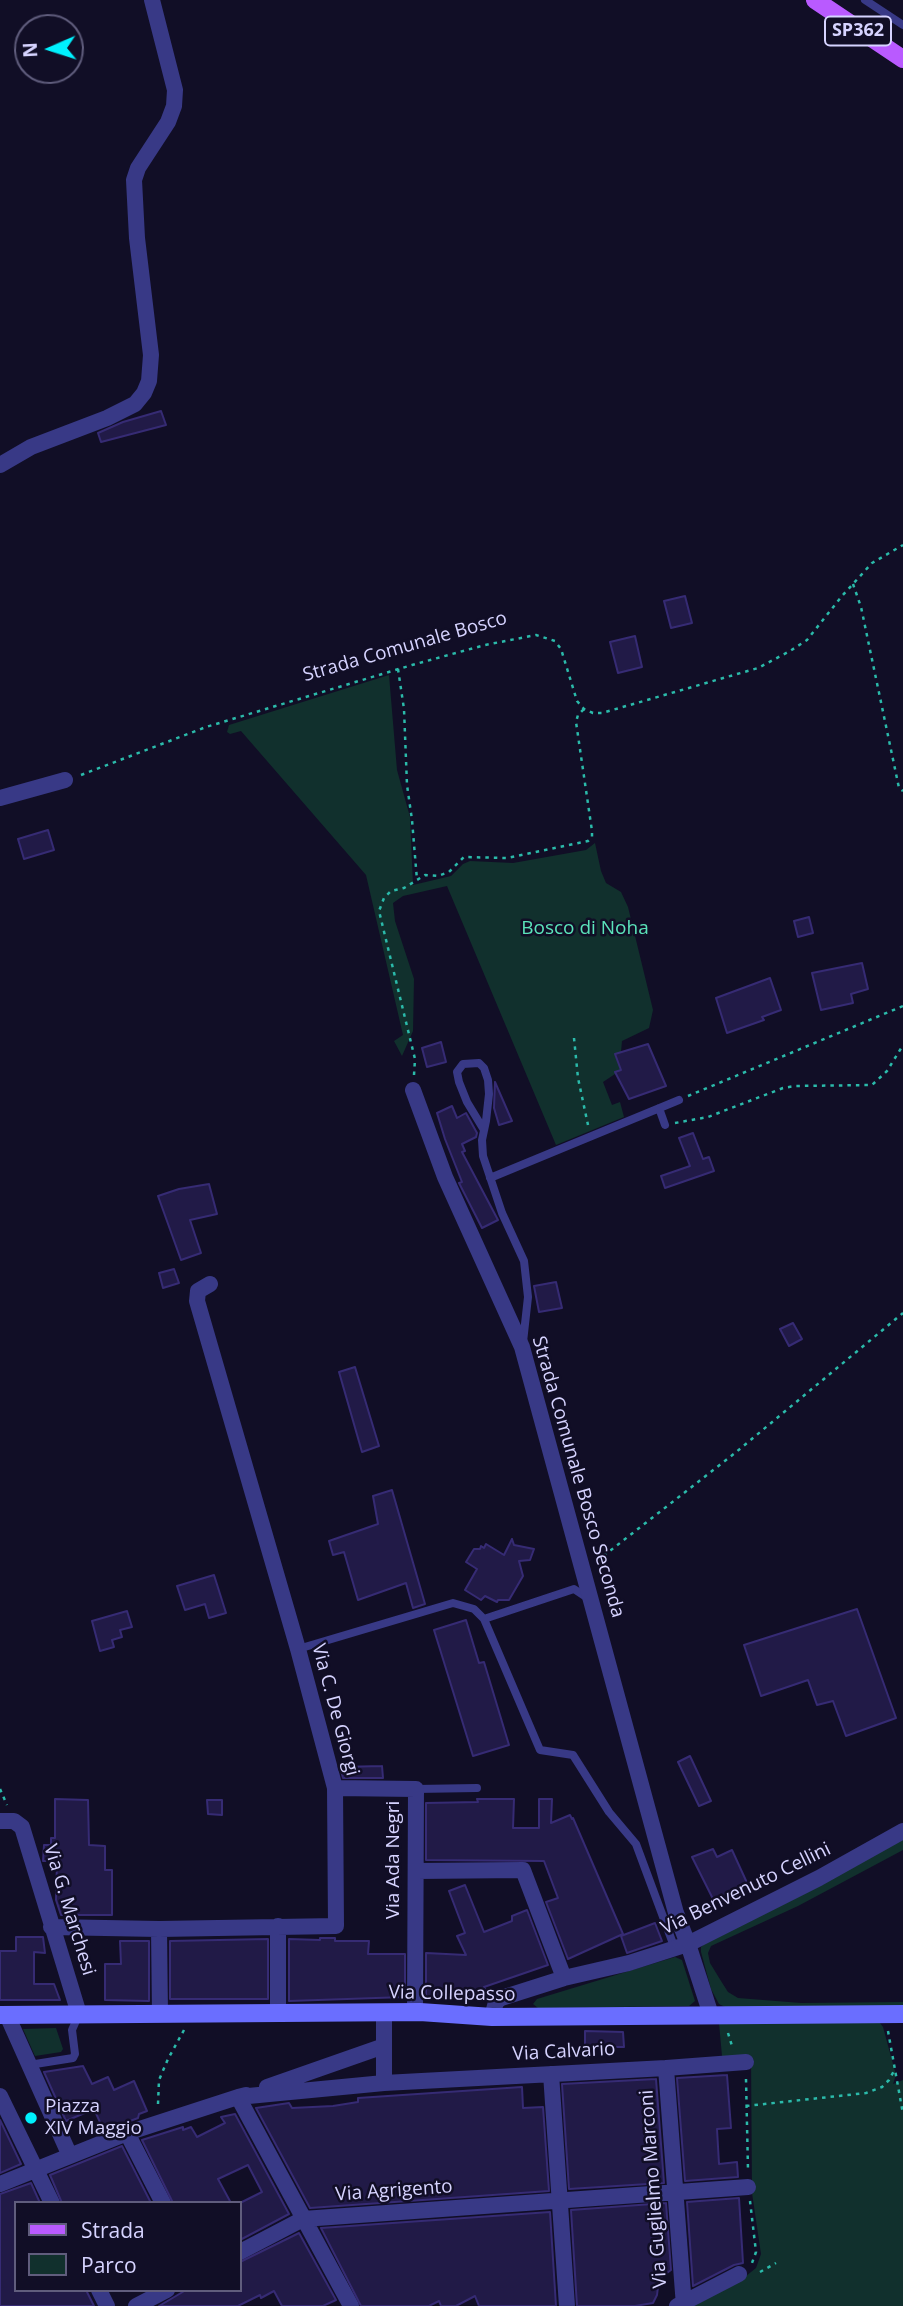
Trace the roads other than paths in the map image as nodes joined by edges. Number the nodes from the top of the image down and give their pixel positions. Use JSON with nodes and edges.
{"nodes":[{"id":1,"x":152,"y":0,"type":"edge"},
{"id":2,"x":815,"y":0,"type":"edge"},
{"id":3,"x":865,"y":0,"type":"edge"},
{"id":4,"x":903,"y":25,"type":"edge"},
{"id":5,"x":903,"y":59,"type":"edge"},
{"id":6,"x":0,"y":465,"type":"edge"},
{"id":7,"x":65,"y":780,"type":"road end"},
{"id":8,"x":0,"y":798,"type":"edge"},
{"id":9,"x":413,"y":1090,"type":"road end"},
{"id":10,"x":679,"y":1100,"type":"road end"},
{"id":11,"x":659,"y":1108,"type":"junction"},
{"id":12,"x":665,"y":1125,"type":"road end"},
{"id":13,"x":484,"y":1130,"type":"junction"},
{"id":14,"x":490,"y":1178,"type":"junction"},
{"id":15,"x":210,"y":1284,"type":"dead end"},
{"id":16,"x":522,"y":1347,"type":"junction"},
{"id":17,"x":591,"y":1601,"type":"junction"},
{"id":18,"x":484,"y":1619,"type":"junction"},
{"id":19,"x":298,"y":1650,"type":"junction"},
{"id":20,"x":335,"y":1788,"type":"junction"},
{"id":21,"x":477,"y":1788,"type":"dead end"},
{"id":22,"x":416,"y":1789,"type":"junction"},
{"id":23,"x":7,"y":1821,"type":"edge"},
{"id":24,"x":903,"y":1831,"type":"edge"},
{"id":25,"x":415,"y":1871,"type":"junction"},
{"id":26,"x":278,"y":1926,"type":"junction"},
{"id":27,"x":51,"y":1927,"type":"junction"},
{"id":28,"x":159,"y":1929,"type":"junction"},
{"id":29,"x":682,"y":1947,"type":"junction"},
{"id":30,"x":564,"y":1978,"type":"junction"},
{"id":31,"x":415,"y":2012,"type":"junction"},
{"id":32,"x":384,"y":2013,"type":"junction"},
{"id":33,"x":79,"y":2014,"type":"junction"},
{"id":34,"x":160,"y":2014,"type":"junction"},
{"id":35,"x":278,"y":2014,"type":"junction"},
{"id":36,"x":903,"y":2014,"type":"edge"},
{"id":37,"x":3,"y":2015,"type":"edge"},
{"id":38,"x":711,"y":2015,"type":"junction"},
{"id":39,"x":492,"y":2017,"type":"junction"},
{"id":40,"x":384,"y":2046,"type":"junction"},
{"id":41,"x":746,"y":2062,"type":"road end"},
{"id":42,"x":29,"y":2065,"type":"junction"},
{"id":43,"x":666,"y":2068,"type":"junction"},
{"id":44,"x":551,"y":2074,"type":"junction"},
{"id":45,"x":384,"y":2083,"type":"junction"},
{"id":46,"x":0,"y":2096,"type":"edge"},
{"id":47,"x":238,"y":2097,"type":"junction"},
{"id":48,"x":6,"y":2123,"type":"edge"},
{"id":49,"x":127,"y":2133,"type":"junction"},
{"id":50,"x":70,"y":2156,"type":"junction"},
{"id":51,"x":35,"y":2171,"type":"junction"},
{"id":52,"x":0,"y":2184,"type":"edge"},
{"id":53,"x":748,"y":2187,"type":"dead end"},
{"id":54,"x":676,"y":2192,"type":"junction"},
{"id":55,"x":560,"y":2199,"type":"junction"},
{"id":56,"x":51,"y":2201,"type":"edge"},
{"id":57,"x":162,"y":2201,"type":"edge"},
{"id":58,"x":303,"y":2219,"type":"junction"},
{"id":59,"x":242,"y":2251,"type":"edge"},
{"id":60,"x":739,"y":2274,"type":"dead end"},
{"id":61,"x":162,"y":2292,"type":"edge"},
{"id":62,"x":349,"y":2305,"type":"edge"},
{"id":63,"x":682,"y":2305,"type":"edge"},
{"id":64,"x":136,"y":2306,"type":"edge"},
{"id":65,"x":567,"y":2306,"type":"edge"}],
"edges":[{"from":1,"to":6,"type":"street"},
{"from":2,"to":5,"type":"main road","number":"SP362"},
{"from":3,"to":4,"type":"lane"},
{"from":7,"to":8,"type":"street"},
{"from":9,"to":16,"type":"street","name":"Strada Comunale Bosco Seconda"},
{"from":10,"to":11,"type":"lane"},
{"from":11,"to":12,"type":"lane"},
{"from":11,"to":14,"type":"lane"},
{"from":13,"to":13,"type":"lane"},
{"from":13,"to":14,"type":"lane"},
{"from":14,"to":16,"type":"lane"},
{"from":15,"to":19,"type":"street","name":"Via C. De Giorgi"},
{"from":16,"to":17,"type":"street","name":"Strada Comunale Bosco Seconda"},
{"from":17,"to":18,"type":"lane"},
{"from":17,"to":29,"type":"street","name":"Strada Comunale Bosco Seconda"},
{"from":18,"to":19,"type":"lane"},
{"from":18,"to":29,"type":"lane"},
{"from":19,"to":20,"type":"street","name":"Via C. De Giorgi"},
{"from":20,"to":22,"type":"street","name":"Via Ada Negri"},
{"from":20,"to":26,"type":"street","name":"Via C. De Giorgi"},
{"from":21,"to":22,"type":"lane"},
{"from":22,"to":25,"type":"street","name":"Via Ada Negri"},
{"from":23,"to":27,"type":"street","name":"Via G. Marchesi"},
{"from":24,"to":29,"type":"street","name":"Via Benvenuto Cellini"},
{"from":25,"to":30,"type":"street"},
{"from":25,"to":31,"type":"street","name":"Via Ada Negri"},
{"from":26,"to":28,"type":"street","name":"Via C. De Giorgi"},
{"from":26,"to":35,"type":"street"},
{"from":27,"to":28,"type":"street","name":"Via C. De Giorgi"},
{"from":27,"to":33,"type":"street","name":"Via G. Marchesi"},
{"from":28,"to":34,"type":"street"},
{"from":29,"to":30,"type":"street","name":"Via Benvenuto Cellini"},
{"from":29,"to":38,"type":"street","name":"Strada Comunale Bosco Seconda"},
{"from":30,"to":39,"type":"street","name":"Via Benvenuto Cellini"},
{"from":31,"to":32,"type":"street","name":"Via Collepasso"},
{"from":31,"to":39,"type":"street","name":"Via Collepasso"},
{"from":32,"to":35,"type":"street","name":"Via Collepasso"},
{"from":32,"to":40,"type":"street"},
{"from":33,"to":34,"type":"street","name":"Via Collepasso"},
{"from":33,"to":37,"type":"street","name":"Via Collepasso"},
{"from":33,"to":42,"type":"lane"},
{"from":34,"to":35,"type":"street","name":"Via Collepasso"},
{"from":36,"to":38,"type":"street","name":"Via Collepasso"},
{"from":37,"to":42,"type":"street"},
{"from":38,"to":39,"type":"street","name":"Via Collepasso"},
{"from":40,"to":45,"type":"street"},
{"from":40,"to":47,"type":"street","name":"Via Calvario"},
{"from":41,"to":43,"type":"street","name":"Via Calvario"},
{"from":42,"to":50,"type":"street"},
{"from":43,"to":44,"type":"street","name":"Via Calvario"},
{"from":43,"to":54,"type":"street","name":"Via Guglielmo Marconi"},
{"from":44,"to":45,"type":"street","name":"Via Calvario"},
{"from":44,"to":55,"type":"street"},
{"from":45,"to":47,"type":"street","name":"Via Calvario"},
{"from":46,"to":48,"type":"street"},
{"from":47,"to":49,"type":"street","name":"Via Calvario"},
{"from":47,"to":58,"type":"street"},
{"from":48,"to":51,"type":"street"},
{"from":49,"to":50,"type":"street","name":"Via Calvario"},
{"from":49,"to":57,"type":"street"},
{"from":50,"to":51,"type":"street","name":"Via Calvario"},
{"from":51,"to":52,"type":"street","name":"Via Calvario"},
{"from":51,"to":56,"type":"street"},
{"from":53,"to":54,"type":"street","name":"Via Agrigento"},
{"from":54,"to":55,"type":"street","name":"Via Agrigento"},
{"from":54,"to":63,"type":"street","name":"Via Guglielmo Marconi"},
{"from":55,"to":58,"type":"street","name":"Via Agrigento"},
{"from":55,"to":65,"type":"street"},
{"from":58,"to":59,"type":"street","name":"Via Agrigento"},
{"from":58,"to":62,"type":"street"},
{"from":60,"to":63,"type":"street"},
{"from":61,"to":64,"type":"street"}]}
